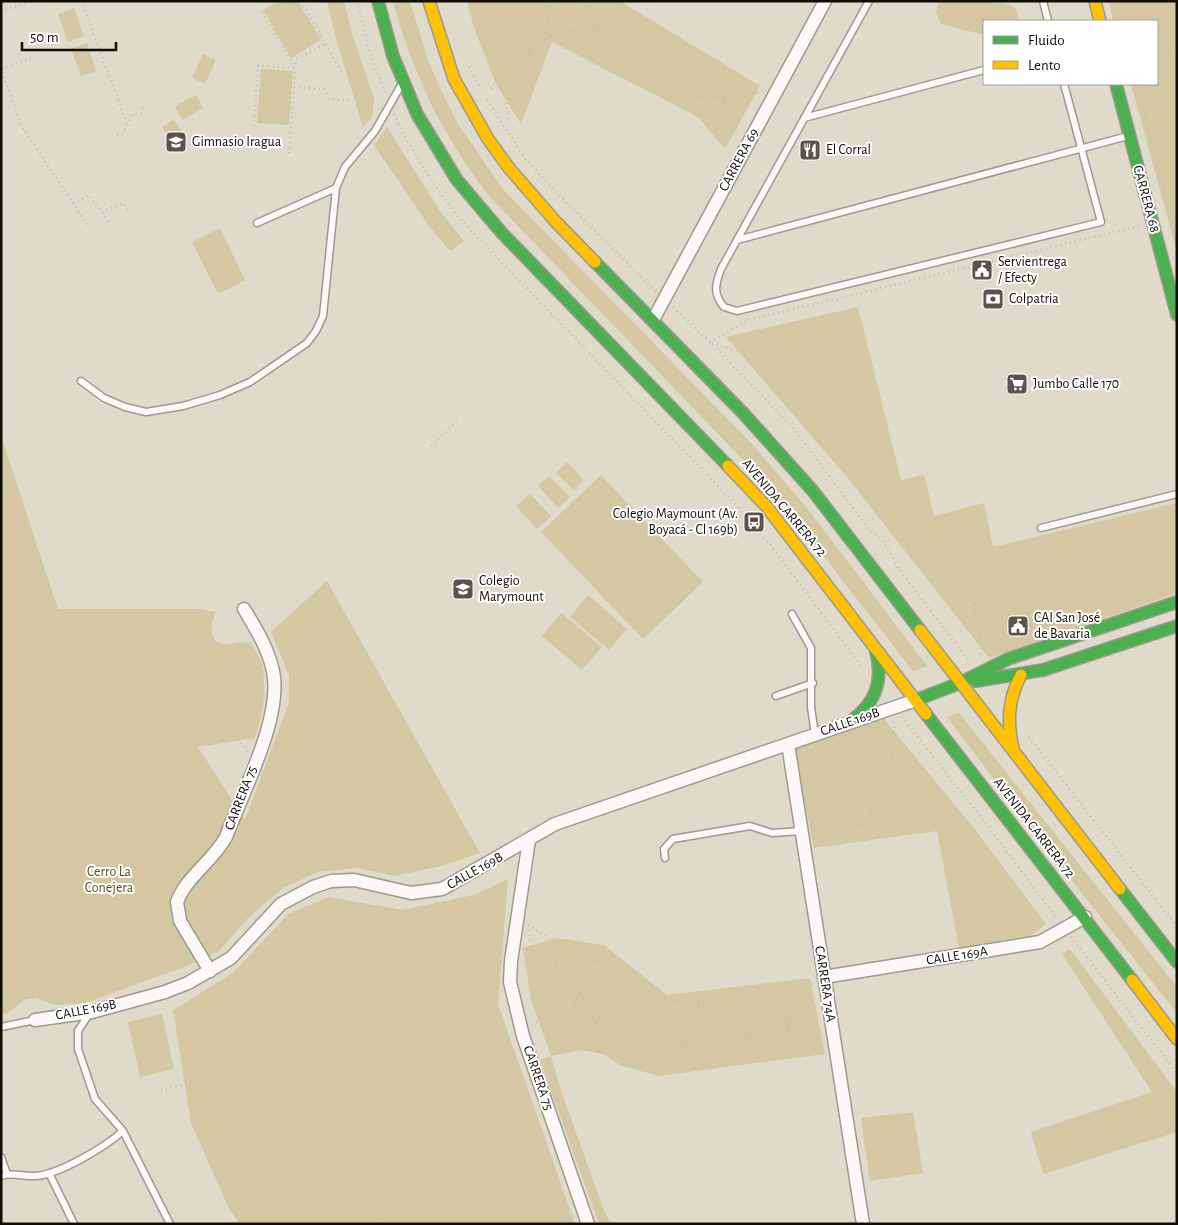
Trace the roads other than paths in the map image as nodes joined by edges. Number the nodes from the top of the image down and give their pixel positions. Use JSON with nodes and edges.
{"nodes":[{"id":1,"x":378,"y":1,"type":"edge"},
{"id":2,"x":429,"y":1,"type":"edge"},
{"id":3,"x":825,"y":1,"type":"edge"},
{"id":4,"x":869,"y":1,"type":"edge"},
{"id":5,"x":1043,"y":1,"type":"edge"},
{"id":6,"x":1094,"y":1,"type":"edge"},
{"id":7,"x":1048,"y":20,"type":"edge"},
{"id":8,"x":1100,"y":20,"type":"edge"},
{"id":9,"x":983,"y":70,"type":"edge"},
{"id":10,"x":403,"y":82,"type":"junction"},
{"id":11,"x":1064,"y":85,"type":"edge"},
{"id":12,"x":1116,"y":85,"type":"edge"},
{"id":13,"x":804,"y":118,"type":"junction"},
{"id":14,"x":1130,"y":135,"type":"junction"},
{"id":15,"x":1081,"y":148,"type":"junction"},
{"id":16,"x":336,"y":188,"type":"junction"},
{"id":17,"x":257,"y":223,"type":"dead end"},
{"id":18,"x":737,"y":240,"type":"junction"},
{"id":19,"x":1177,"y":315,"type":"edge"},
{"id":20,"x":653,"y":320,"type":"junction"},
{"id":21,"x":81,"y":381,"type":"dead end"},
{"id":22,"x":1177,"y":494,"type":"edge"},
{"id":23,"x":1041,"y":528,"type":"dead end"},
{"id":24,"x":1177,"y":602,"type":"edge"},
{"id":25,"x":244,"y":609,"type":"dead end"},
{"id":26,"x":792,"y":614,"type":"dead end"},
{"id":27,"x":1177,"y":626,"type":"edge"},
{"id":28,"x":874,"y":649,"type":"junction"},
{"id":29,"x":1021,"y":675,"type":"junction"},
{"id":30,"x":813,"y":683,"type":"junction"},
{"id":31,"x":960,"y":683,"type":"junction"},
{"id":32,"x":776,"y":696,"type":"dead end"},
{"id":33,"x":916,"y":700,"type":"junction"},
{"id":34,"x":850,"y":722,"type":"junction"},
{"id":35,"x":815,"y":734,"type":"junction"},
{"id":36,"x":788,"y":744,"type":"junction"},
{"id":37,"x":1015,"y":754,"type":"junction"},
{"id":38,"x":801,"y":831,"type":"junction"},
{"id":39,"x":528,"y":840,"type":"junction"},
{"id":40,"x":665,"y":858,"type":"dead end"},
{"id":41,"x":1084,"y":917,"type":"junction"},
{"id":42,"x":1155,"y":934,"type":"junction"},
{"id":43,"x":1177,"y":942,"type":"edge"},
{"id":44,"x":1177,"y":962,"type":"edge"},
{"id":45,"x":210,"y":971,"type":"junction"},
{"id":46,"x":824,"y":977,"type":"junction"},
{"id":47,"x":92,"y":1012,"type":"junction"},
{"id":48,"x":34,"y":1020,"type":"joint"},
{"id":49,"x":1,"y":1027,"type":"edge"},
{"id":50,"x":1177,"y":1039,"type":"edge"},
{"id":51,"x":123,"y":1132,"type":"junction"},
{"id":52,"x":1,"y":1157,"type":"edge"},
{"id":53,"x":49,"y":1173,"type":"junction"},
{"id":54,"x":4,"y":1175,"type":"edge"},
{"id":55,"x":74,"y":1224,"type":"edge"},
{"id":56,"x":170,"y":1224,"type":"edge"},
{"id":57,"x":588,"y":1224,"type":"edge"},
{"id":58,"x":862,"y":1224,"type":"edge"}],
"edges":[{"from":1,"to":10,"type":"main road","name":"AVENIDA CARRERA 72"},
{"from":2,"to":20,"type":"main road"},
{"from":3,"to":20,"type":"street","name":"CARRERA 69"},
{"from":4,"to":13,"type":"lane"},
{"from":5,"to":7,"type":"lane"},
{"from":6,"to":8,"type":"main road"},
{"from":9,"to":13,"type":"lane"},
{"from":10,"to":16,"type":"lane"},
{"from":10,"to":28,"type":"main road","name":"AVENIDA CARRERA 72"},
{"from":11,"to":15,"type":"lane"},
{"from":12,"to":14,"type":"main road","name":"CARRERA 68"},
{"from":13,"to":18,"type":"lane"},
{"from":14,"to":15,"type":"lane"},
{"from":14,"to":19,"type":"main road","name":"CARRERA 68"},
{"from":15,"to":18,"type":"lane"},
{"from":15,"to":18,"type":"lane"},
{"from":16,"to":17,"type":"lane"},
{"from":16,"to":21,"type":"lane"},
{"from":20,"to":31,"type":"main road"},
{"from":22,"to":23,"type":"lane"},
{"from":24,"to":31,"type":"main road","name":"CALLE 169B"},
{"from":25,"to":45,"type":"street","name":"CARRERA 75"},
{"from":26,"to":30,"type":"lane"},
{"from":27,"to":29,"type":"main road","name":"CALLE 169B"},
{"from":28,"to":33,"type":"main road","name":"AVENIDA CARRERA 72"},
{"from":28,"to":34,"type":"main road"},
{"from":29,"to":31,"type":"main road","name":"CALLE 169B"},
{"from":29,"to":37,"type":"main road"},
{"from":30,"to":32,"type":"lane"},
{"from":30,"to":35,"type":"lane"},
{"from":31,"to":33,"type":"main road","name":"CALLE 169B"},
{"from":31,"to":37,"type":"main road"},
{"from":33,"to":34,"type":"street","name":"CALLE 169B"},
{"from":33,"to":41,"type":"main road","name":"AVENIDA CARRERA 72"},
{"from":34,"to":35,"type":"street","name":"CALLE 169B"},
{"from":35,"to":36,"type":"street","name":"CALLE 169B"},
{"from":36,"to":38,"type":"street","name":"CARRERA 74A"},
{"from":36,"to":39,"type":"street","name":"CALLE 169B"},
{"from":37,"to":42,"type":"main road"},
{"from":38,"to":40,"type":"lane"},
{"from":38,"to":46,"type":"street","name":"CARRERA 74A"},
{"from":39,"to":45,"type":"street","name":"CALLE 169B"},
{"from":39,"to":57,"type":"street","name":"CARRERA 75"},
{"from":41,"to":46,"type":"street","name":"CALLE 169A"},
{"from":41,"to":50,"type":"main road","name":"AVENIDA CARRERA 72"},
{"from":42,"to":43,"type":"street"},
{"from":42,"to":44,"type":"main road"},
{"from":45,"to":47,"type":"street","name":"CALLE 169B"},
{"from":46,"to":58,"type":"street","name":"CARRERA 74A"},
{"from":47,"to":48,"type":"street","name":"CALLE 169B"},
{"from":47,"to":51,"type":"lane"},
{"from":48,"to":49,"type":"lane","name":"CALLE 169B"},
{"from":51,"to":53,"type":"lane"},
{"from":51,"to":56,"type":"lane"},
{"from":52,"to":54,"type":"lane"},
{"from":53,"to":54,"type":"lane"},
{"from":53,"to":55,"type":"lane"}]}
